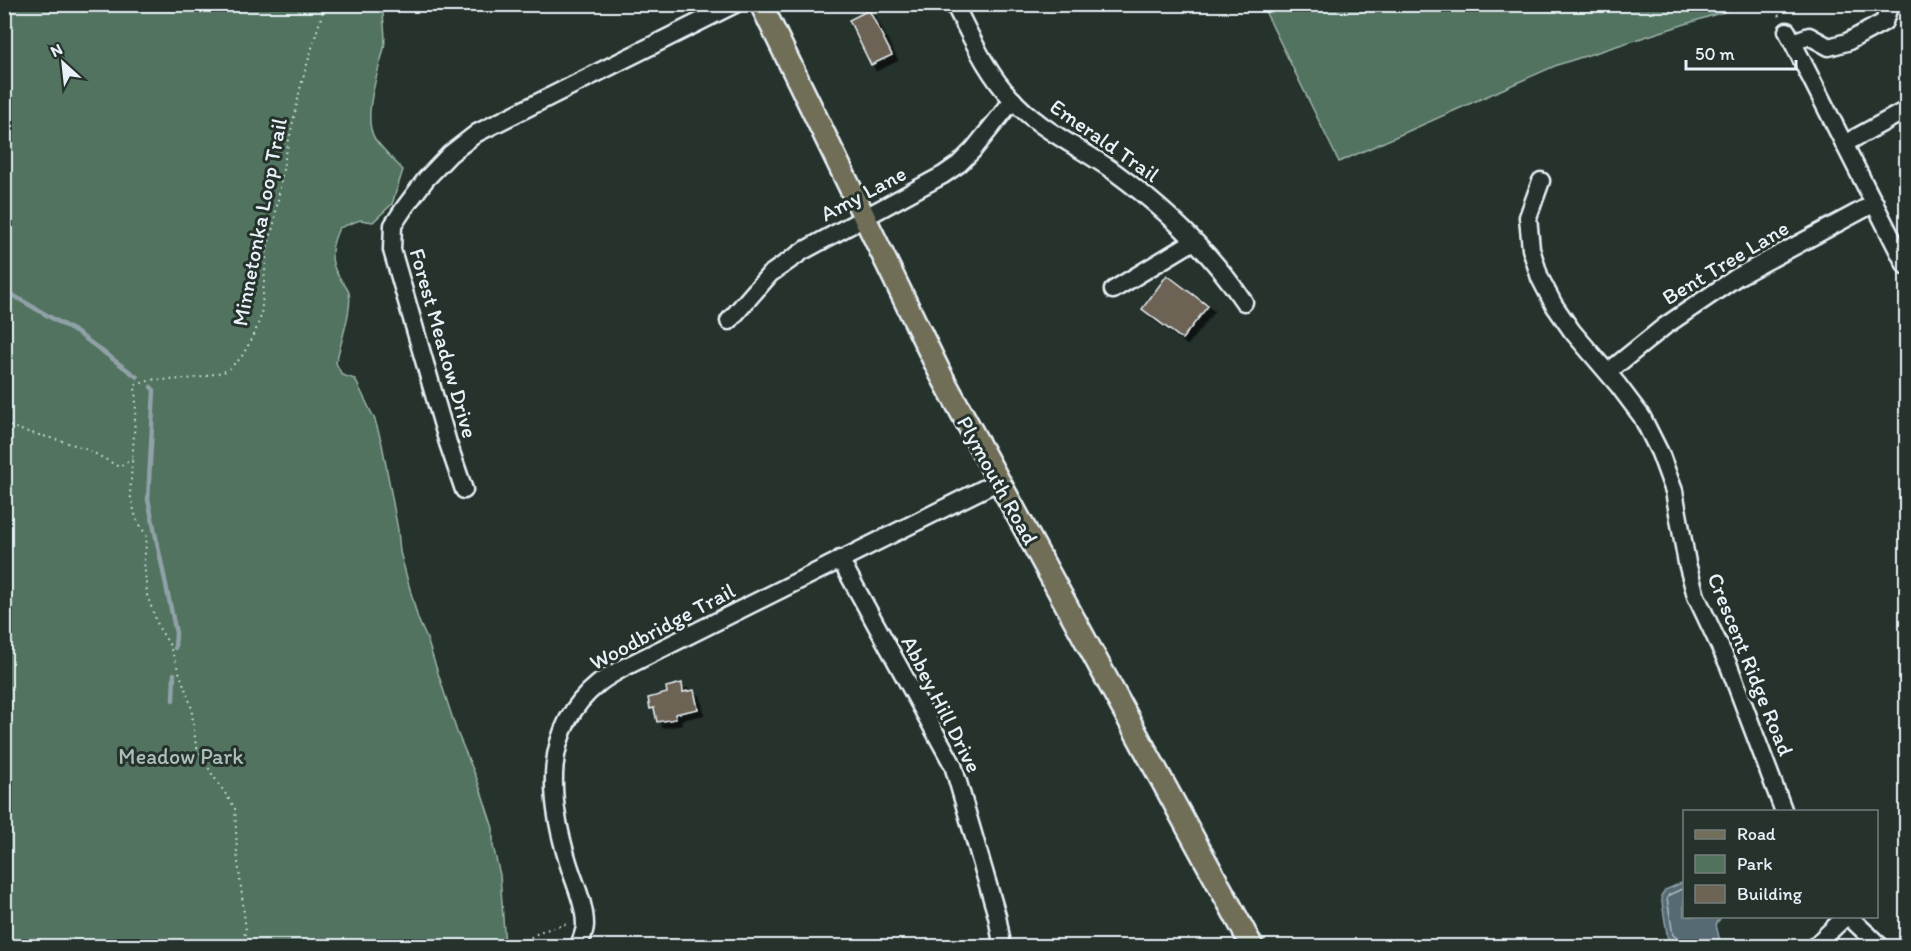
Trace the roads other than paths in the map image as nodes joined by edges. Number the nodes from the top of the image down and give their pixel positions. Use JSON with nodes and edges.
{"nodes":[{"id":1,"x":735,"y":4,"type":"edge"},
{"id":2,"x":761,"y":4,"type":"edge"},
{"id":3,"x":954,"y":4,"type":"edge"},
{"id":4,"x":1890,"y":4,"type":"edge"},
{"id":5,"x":1013,"y":100,"type":"junction"},
{"id":6,"x":1906,"y":110,"type":"edge"},
{"id":7,"x":1844,"y":144,"type":"junction"},
{"id":8,"x":1541,"y":181,"type":"dead end"},
{"id":9,"x":1875,"y":203,"type":"junction"},
{"id":10,"x":865,"y":217,"type":"junction"},
{"id":11,"x":1194,"y":241,"type":"junction"},
{"id":12,"x":1906,"y":266,"type":"edge"},
{"id":13,"x":1113,"y":290,"type":"dead end"},
{"id":14,"x":1244,"y":302,"type":"dead end"},
{"id":15,"x":729,"y":321,"type":"dead end"},
{"id":16,"x":1608,"y":372,"type":"junction"},
{"id":17,"x":999,"y":480,"type":"junction"},
{"id":18,"x":464,"y":490,"type":"dead end"},
{"id":19,"x":840,"y":559,"type":"junction"},
{"id":20,"x":1783,"y":810,"type":"edge"},
{"id":21,"x":1845,"y":918,"type":"edge"},
{"id":22,"x":1849,"y":918,"type":"edge"},
{"id":23,"x":579,"y":946,"type":"edge"},
{"id":24,"x":1000,"y":946,"type":"edge"},
{"id":25,"x":1252,"y":946,"type":"edge"},
{"id":26,"x":1815,"y":946,"type":"edge"},
{"id":27,"x":1880,"y":946,"type":"edge"}],
"edges":[{"from":1,"to":18,"type":"street","name":"Forest Meadow Drive"},
{"from":2,"to":10,"type":"main road","name":"Plymouth Road"},
{"from":3,"to":5,"type":"street","name":"Emerald Trail"},
{"from":4,"to":7,"type":"street"},
{"from":5,"to":10,"type":"street","name":"Amy Lane"},
{"from":5,"to":11,"type":"street","name":"Emerald Trail"},
{"from":6,"to":7,"type":"street"},
{"from":7,"to":9,"type":"street"},
{"from":8,"to":16,"type":"street","name":"Crescent Ridge Road"},
{"from":9,"to":12,"type":"street"},
{"from":9,"to":16,"type":"street","name":"Bent Tree Lane"},
{"from":10,"to":15,"type":"street","name":"Amy Lane"},
{"from":10,"to":17,"type":"main road","name":"Plymouth Road"},
{"from":11,"to":13,"type":"street"},
{"from":11,"to":14,"type":"street","name":"Emerald Trail"},
{"from":16,"to":20,"type":"street","name":"Crescent Ridge Road"},
{"from":17,"to":19,"type":"street","name":"Woodbridge Trail"},
{"from":17,"to":25,"type":"main road","name":"Plymouth Road"},
{"from":19,"to":23,"type":"street","name":"Woodbridge Trail"},
{"from":19,"to":24,"type":"street","name":"Abbey Hill Drive"},
{"from":21,"to":26,"type":"street"},
{"from":22,"to":27,"type":"street"}]}
